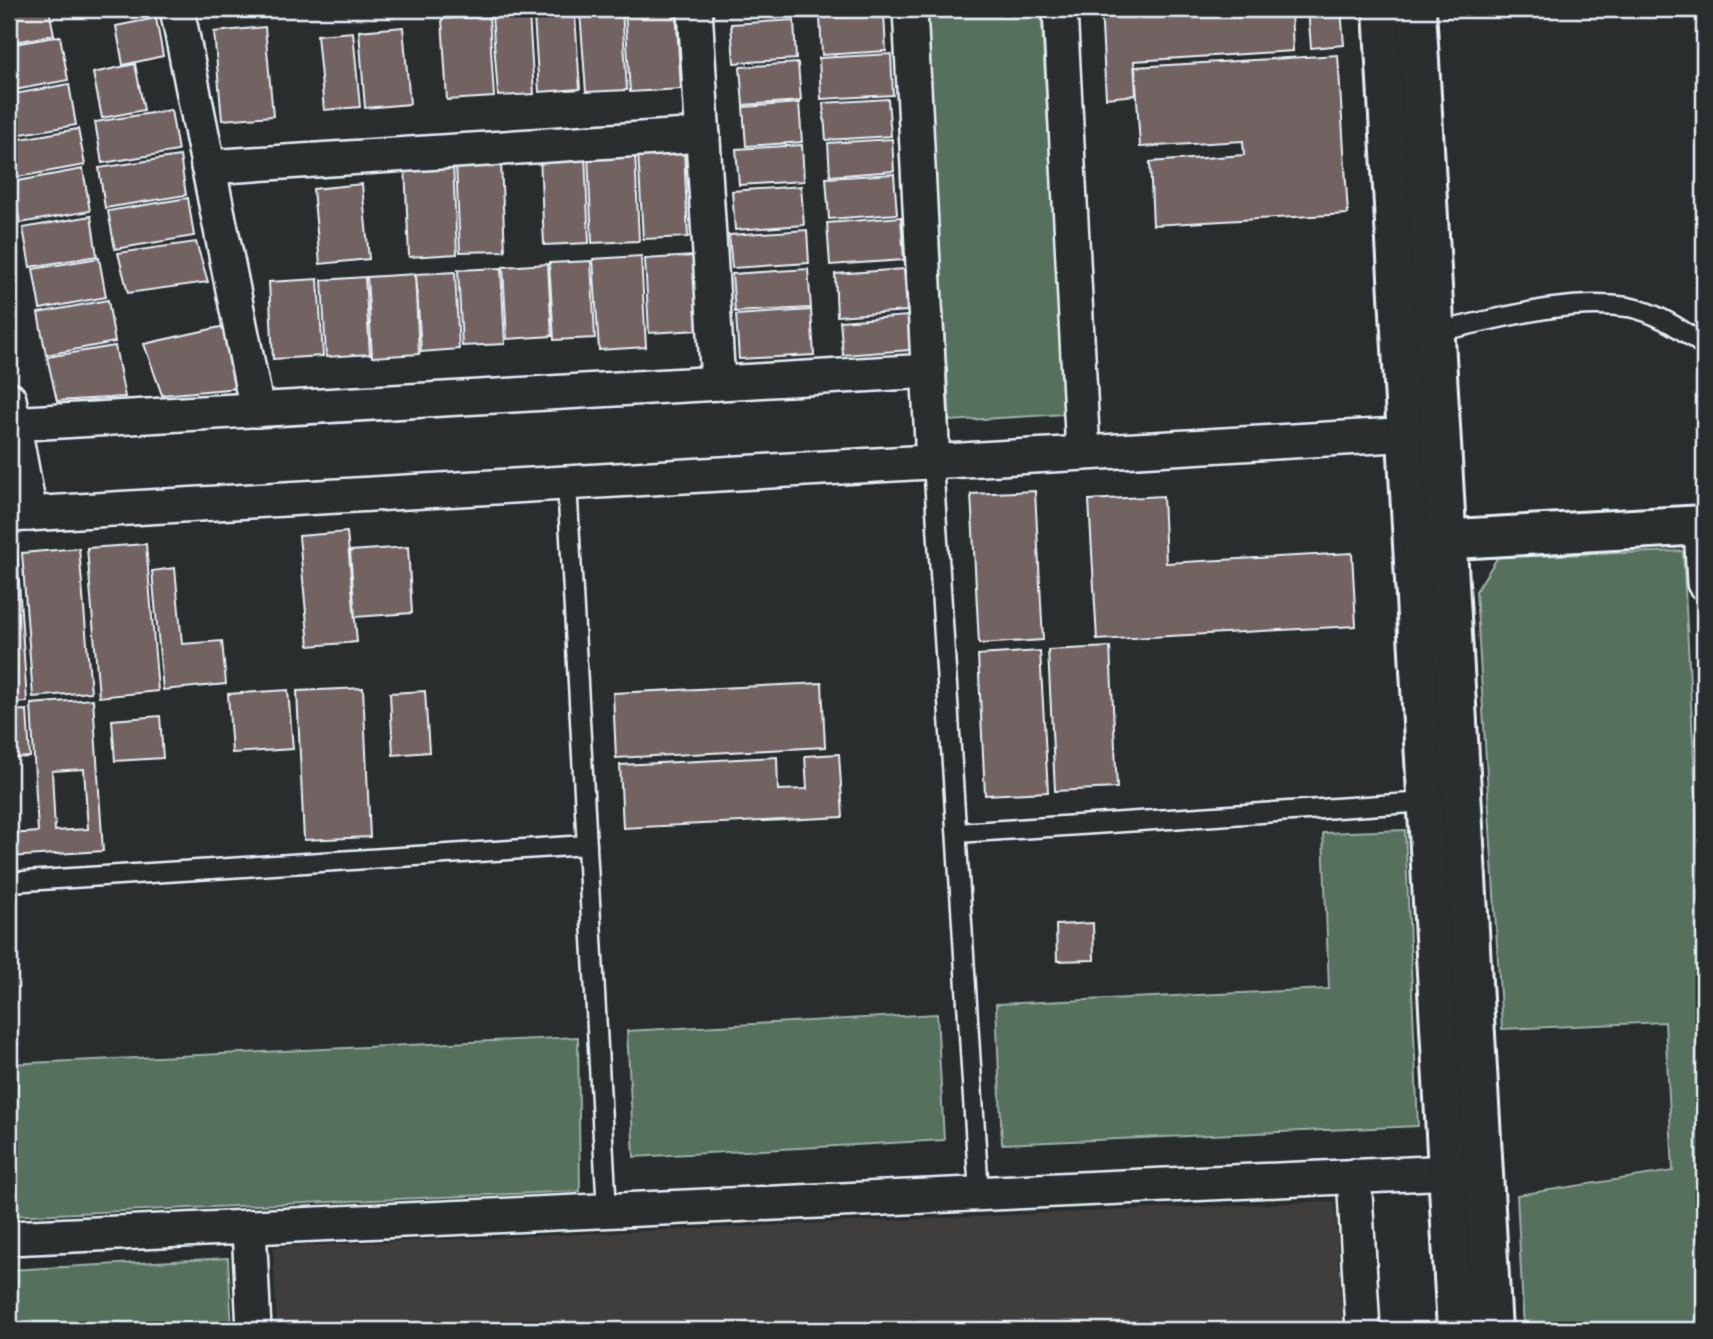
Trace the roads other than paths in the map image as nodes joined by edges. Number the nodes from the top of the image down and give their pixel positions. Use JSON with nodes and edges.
{"nodes":[{"id":1,"x":177,"y":9,"type":"edge"},
{"id":2,"x":695,"y":9,"type":"edge"},
{"id":3,"x":909,"y":9,"type":"edge"},
{"id":4,"x":1060,"y":9,"type":"edge"},
{"id":5,"x":1383,"y":9,"type":"edge"},
{"id":6,"x":1416,"y":9,"type":"edge"},
{"id":7,"x":703,"y":135,"type":"junction"},
{"id":8,"x":208,"y":167,"type":"junction"},
{"id":9,"x":1434,"y":332,"type":"junction"},
{"id":10,"x":1704,"y":346,"type":"edge"},
{"id":11,"x":929,"y":371,"type":"junction"},
{"id":12,"x":718,"y":383,"type":"junction"},
{"id":13,"x":257,"y":410,"type":"junction"},
{"id":14,"x":10,"y":416,"type":"edge"},
{"id":15,"x":1423,"y":433,"type":"junction"},
{"id":16,"x":1083,"y":453,"type":"junction"},
{"id":17,"x":933,"y":462,"type":"junction"},
{"id":18,"x":567,"y":483,"type":"junction"},
{"id":19,"x":19,"y":515,"type":"edge"},
{"id":20,"x":1703,"y":525,"type":"edge"},
{"id":21,"x":1429,"y":540,"type":"junction"},
{"id":22,"x":1704,"y":583,"type":"edge"},
{"id":23,"x":1427,"y":802,"type":"junction"},
{"id":24,"x":957,"y":833,"type":"junction"},
{"id":25,"x":587,"y":845,"type":"junction"},
{"id":26,"x":9,"y":882,"type":"edge"},
{"id":27,"x":1465,"y":1172,"type":"junction"},
{"id":28,"x":1354,"y":1176,"type":"junction"},
{"id":29,"x":979,"y":1194,"type":"junction"},
{"id":30,"x":607,"y":1211,"type":"junction"},
{"id":31,"x":249,"y":1227,"type":"junction"},
{"id":32,"x":9,"y":1238,"type":"edge"},
{"id":33,"x":254,"y":1330,"type":"edge"},
{"id":34,"x":1363,"y":1330,"type":"edge"},
{"id":35,"x":1457,"y":1330,"type":"edge"},
{"id":36,"x":1492,"y":1330,"type":"edge"}],
"edges":[{"from":1,"to":8,"type":"street"},
{"from":2,"to":7,"type":"street"},
{"from":3,"to":11,"type":"street"},
{"from":4,"to":16,"type":"street"},
{"from":5,"to":15,"type":"street"},
{"from":6,"to":9,"type":"street"},
{"from":7,"to":8,"type":"street"},
{"from":7,"to":12,"type":"street"},
{"from":8,"to":13,"type":"street"},
{"from":9,"to":10,"type":"lane"},
{"from":9,"to":15,"type":"street"},
{"from":11,"to":12,"type":"street"},
{"from":11,"to":17,"type":"street"},
{"from":12,"to":13,"type":"street"},
{"from":13,"to":14,"type":"street"},
{"from":14,"to":19,"type":"street"},
{"from":15,"to":16,"type":"street"},
{"from":15,"to":21,"type":"street"},
{"from":16,"to":17,"type":"street"},
{"from":17,"to":18,"type":"street"},
{"from":17,"to":24,"type":"lane"},
{"from":18,"to":19,"type":"street"},
{"from":18,"to":25,"type":"lane"},
{"from":20,"to":21,"type":"street"},
{"from":20,"to":22,"type":"street"},
{"from":21,"to":23,"type":"street"},
{"from":21,"to":27,"type":"street"},
{"from":23,"to":24,"type":"lane"},
{"from":23,"to":27,"type":"street"},
{"from":24,"to":29,"type":"lane"},
{"from":25,"to":26,"type":"lane"},
{"from":25,"to":30,"type":"lane"},
{"from":27,"to":28,"type":"street"},
{"from":27,"to":35,"type":"street"},
{"from":27,"to":36,"type":"street"},
{"from":28,"to":29,"type":"street"},
{"from":28,"to":34,"type":"street"},
{"from":29,"to":30,"type":"street"},
{"from":30,"to":31,"type":"street"},
{"from":31,"to":32,"type":"street"},
{"from":31,"to":33,"type":"street"}]}
